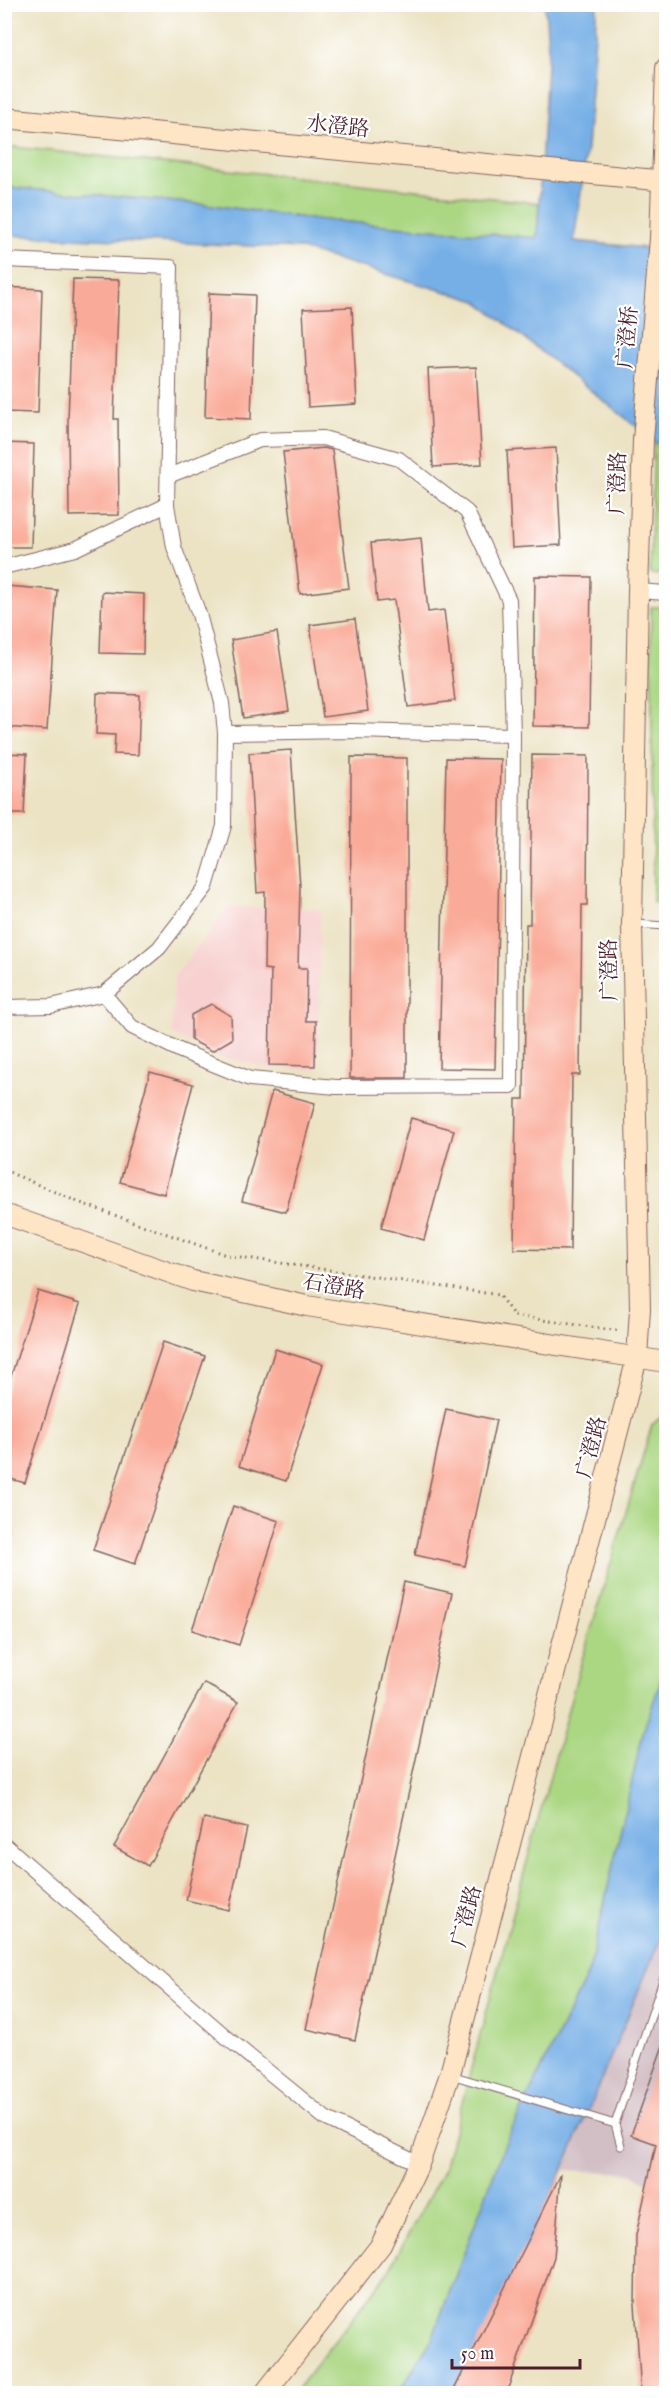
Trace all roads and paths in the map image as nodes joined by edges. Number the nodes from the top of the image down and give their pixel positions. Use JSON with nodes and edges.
{"nodes":[{"id":1,"x":666,"y":68,"type":"edge"},
{"id":2,"x":4,"y":118,"type":"edge"},
{"id":3,"x":664,"y":181,"type":"edge"},
{"id":4,"x":4,"y":260,"type":"edge"},
{"id":5,"x":642,"y":440,"type":"joint"},
{"id":6,"x":168,"y":476,"type":"junction"},
{"id":7,"x":167,"y":505,"type":"junction"},
{"id":8,"x":4,"y":567,"type":"edge"},
{"id":9,"x":638,"y":591,"type":"junction"},
{"id":10,"x":666,"y":593,"type":"edge"},
{"id":11,"x":225,"y":733,"type":"junction"},
{"id":12,"x":513,"y":735,"type":"junction"},
{"id":13,"x":632,"y":924,"type":"junction"},
{"id":14,"x":666,"y":926,"type":"edge"},
{"id":15,"x":104,"y":994,"type":"junction"},
{"id":16,"x":4,"y":1007,"type":"edge"},
{"id":17,"x":4,"y":1170,"type":"edge"},
{"id":18,"x":4,"y":1214,"type":"edge"},
{"id":19,"x":639,"y":1334,"type":"junction"},
{"id":20,"x":637,"y":1358,"type":"junction"},
{"id":21,"x":666,"y":1362,"type":"edge"},
{"id":22,"x":4,"y":1844,"type":"edge"},
{"id":23,"x":666,"y":1971,"type":"edge"},
{"id":24,"x":450,"y":2074,"type":"junction"},
{"id":25,"x":615,"y":2124,"type":"junction"},
{"id":26,"x":621,"y":2146,"type":"dead end"},
{"id":27,"x":419,"y":2164,"type":"junction"},
{"id":28,"x":264,"y":2394,"type":"edge"}],
"edges":[{"from":1,"to":3,"type":"street","name":"广澄桥"},
{"from":2,"to":3,"type":"street","name":"水澄路"},
{"from":3,"to":5,"type":"street","name":"广澄桥"},
{"from":4,"to":6,"type":"street"},
{"from":5,"to":9,"type":"street","name":"广澄路"},
{"from":6,"to":7,"type":"street"},
{"from":6,"to":12,"type":"street"},
{"from":7,"to":8,"type":"street"},
{"from":7,"to":11,"type":"street"},
{"from":9,"to":10,"type":"street"},
{"from":9,"to":13,"type":"street","name":"广澄路"},
{"from":11,"to":12,"type":"street"},
{"from":11,"to":15,"type":"street"},
{"from":12,"to":15,"type":"street"},
{"from":13,"to":14,"type":"lane"},
{"from":13,"to":19,"type":"street","name":"广澄路"},
{"from":15,"to":16,"type":"street"},
{"from":17,"to":19,"type":"path"},
{"from":18,"to":20,"type":"street","name":"石澄路"},
{"from":19,"to":20,"type":"street","name":"广澄路"},
{"from":20,"to":21,"type":"street","name":"石澄路"},
{"from":20,"to":24,"type":"street","name":"广澄路"},
{"from":22,"to":27,"type":"street"},
{"from":23,"to":25,"type":"lane"},
{"from":24,"to":25,"type":"lane"},
{"from":24,"to":27,"type":"street","name":"广澄路"},
{"from":25,"to":26,"type":"lane"},
{"from":27,"to":28,"type":"street","name":"广澄路"}]}
